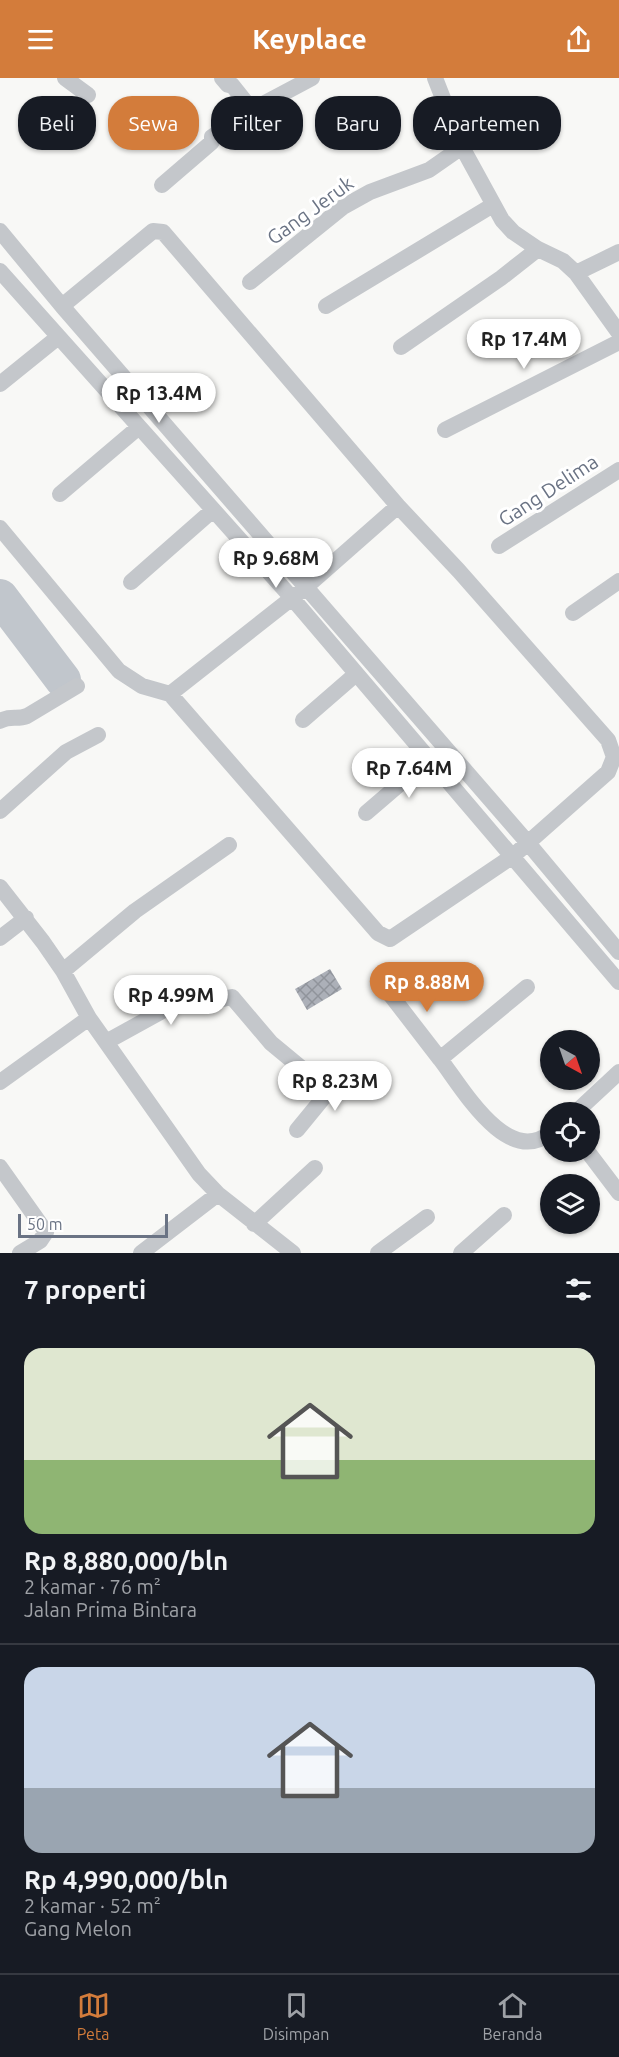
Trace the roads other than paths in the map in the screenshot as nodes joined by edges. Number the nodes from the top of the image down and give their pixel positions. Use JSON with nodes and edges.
{"nodes":[{"id":1,"x":65,"y":78,"type":"edge"},
{"id":2,"x":222,"y":78,"type":"edge"},
{"id":3,"x":312,"y":78,"type":"edge"},
{"id":4,"x":435,"y":78,"type":"edge"},
{"id":5,"x":88,"y":95,"type":"dead end"},
{"id":6,"x":241,"y":96,"type":"edge"},
{"id":7,"x":278,"y":96,"type":"edge"},
{"id":8,"x":442,"y":96,"type":"edge"},
{"id":9,"x":211,"y":143,"type":"edge"},
{"id":10,"x":458,"y":150,"type":"edge"},
{"id":11,"x":464,"y":150,"type":"edge"},
{"id":12,"x":162,"y":185,"type":"dead end"},
{"id":13,"x":493,"y":205,"type":"junction"},
{"id":14,"x":0,"y":233,"type":"edge"},
{"id":15,"x":538,"y":249,"type":"junction"},
{"id":16,"x":619,"y":252,"type":"edge"},
{"id":17,"x":0,"y":271,"type":"edge"},
{"id":18,"x":576,"y":273,"type":"junction"},
{"id":19,"x":250,"y":282,"type":"dead end"},
{"id":20,"x":62,"y":306,"type":"junction"},
{"id":21,"x":326,"y":306,"type":"dead end"},
{"id":22,"x":619,"y":333,"type":"edge"},
{"id":23,"x":57,"y":338,"type":"junction"},
{"id":24,"x":619,"y":342,"type":"edge"},
{"id":25,"x":401,"y":347,"type":"dead end"},
{"id":26,"x":0,"y":384,"type":"edge"},
{"id":27,"x":139,"y":427,"type":"junction"},
{"id":28,"x":444,"y":430,"type":"dead end"},
{"id":29,"x":619,"y":470,"type":"edge"},
{"id":30,"x":60,"y":494,"type":"dead end"},
{"id":31,"x":398,"y":506,"type":"junction"},
{"id":32,"x":213,"y":510,"type":"junction"},
{"id":33,"x":0,"y":528,"type":"edge"},
{"id":34,"x":499,"y":546,"type":"dead end"},
{"id":35,"x":619,"y":581,"type":"edge"},
{"id":36,"x":131,"y":582,"type":"dead end"},
{"id":37,"x":306,"y":587,"type":"junction"},
{"id":38,"x":292,"y":598,"type":"junction"},
{"id":39,"x":573,"y":613,"type":"dead end"},
{"id":40,"x":356,"y":674,"type":"junction"},
{"id":41,"x":77,"y":686,"type":"dead end"},
{"id":42,"x":170,"y":694,"type":"junction"},
{"id":43,"x":303,"y":720,"type":"dead end"},
{"id":44,"x":0,"y":721,"type":"edge"},
{"id":45,"x":98,"y":735,"type":"dead end"},
{"id":46,"x":429,"y":759,"type":"junction"},
{"id":47,"x":0,"y":811,"type":"edge"},
{"id":48,"x":366,"y":813,"type":"dead end"},
{"id":49,"x":528,"y":843,"type":"junction"},
{"id":50,"x":229,"y":845,"type":"dead end"},
{"id":51,"x":513,"y":856,"type":"junction"},
{"id":52,"x":0,"y":887,"type":"edge"},
{"id":53,"x":26,"y":918,"type":"junction"},
{"id":54,"x":0,"y":938,"type":"edge"},
{"id":55,"x":619,"y":952,"type":"edge"},
{"id":56,"x":63,"y":971,"type":"junction"},
{"id":57,"x":619,"y":982,"type":"edge"},
{"id":58,"x":527,"y":987,"type":"dead end"},
{"id":59,"x":386,"y":989,"type":"dead end"},
{"id":60,"x":89,"y":1018,"type":"junction"},
{"id":61,"x":106,"y":1042,"type":"junction"},
{"id":62,"x":440,"y":1059,"type":"junction"},
{"id":63,"x":619,"y":1072,"type":"edge"},
{"id":64,"x":352,"y":1073,"type":"dead end"},
{"id":65,"x":0,"y":1082,"type":"edge"},
{"id":66,"x":330,"y":1091,"type":"junction"},
{"id":67,"x":587,"y":1102,"type":"edge"},
{"id":68,"x":297,"y":1130,"type":"dead end"},
{"id":69,"x":540,"y":1139,"type":"edge"},
{"id":70,"x":596,"y":1162,"type":"edge"},
{"id":71,"x":0,"y":1167,"type":"edge"},
{"id":72,"x":315,"y":1168,"type":"dead end"},
{"id":73,"x":619,"y":1193,"type":"edge"},
{"id":74,"x":218,"y":1194,"type":"junction"},
{"id":75,"x":504,"y":1215,"type":"dead end"},
{"id":76,"x":427,"y":1217,"type":"dead end"},
{"id":77,"x":254,"y":1224,"type":"junction"},
{"id":78,"x":20,"y":1253,"type":"edge"},
{"id":79,"x":141,"y":1253,"type":"edge"},
{"id":80,"x":293,"y":1253,"type":"edge"},
{"id":81,"x":378,"y":1253,"type":"edge"},
{"id":82,"x":461,"y":1253,"type":"edge"}],
"edges":[{"from":1,"to":5,"type":"street"},
{"from":2,"to":6,"type":"street"},
{"from":3,"to":7,"type":"street"},
{"from":4,"to":8,"type":"street"},
{"from":9,"to":12,"type":"street"},
{"from":10,"to":19,"type":"street","name":"Gang Jeruk"},
{"from":11,"to":13,"type":"street"},
{"from":13,"to":15,"type":"street"},
{"from":13,"to":21,"type":"street"},
{"from":14,"to":20,"type":"street"},
{"from":15,"to":18,"type":"street"},
{"from":15,"to":25,"type":"street"},
{"from":16,"to":18,"type":"street"},
{"from":17,"to":23,"type":"street"},
{"from":18,"to":22,"type":"street"},
{"from":20,"to":31,"type":"street"},
{"from":20,"to":37,"type":"street"},
{"from":23,"to":26,"type":"street"},
{"from":23,"to":27,"type":"street"},
{"from":24,"to":28,"type":"street"},
{"from":27,"to":30,"type":"street"},
{"from":27,"to":32,"type":"street"},
{"from":29,"to":34,"type":"street","name":"Gang Delima"},
{"from":31,"to":37,"type":"street"},
{"from":31,"to":49,"type":"street"},
{"from":32,"to":36,"type":"street"},
{"from":32,"to":38,"type":"street"},
{"from":33,"to":42,"type":"street"},
{"from":35,"to":39,"type":"street"},
{"from":37,"to":38,"type":"street"},
{"from":37,"to":49,"type":"street"},
{"from":38,"to":40,"type":"street"},
{"from":38,"to":42,"type":"street"},
{"from":40,"to":43,"type":"street"},
{"from":40,"to":46,"type":"street"},
{"from":41,"to":44,"type":"street"},
{"from":42,"to":51,"type":"street"},
{"from":45,"to":47,"type":"street"},
{"from":46,"to":48,"type":"street"},
{"from":46,"to":51,"type":"street"},
{"from":49,"to":51,"type":"street"},
{"from":49,"to":55,"type":"street"},
{"from":50,"to":56,"type":"street"},
{"from":51,"to":57,"type":"street"},
{"from":52,"to":53,"type":"street"},
{"from":53,"to":54,"type":"street"},
{"from":53,"to":56,"type":"street"},
{"from":56,"to":60,"type":"street"},
{"from":58,"to":62,"type":"street"},
{"from":59,"to":62,"type":"street"},
{"from":60,"to":61,"type":"street"},
{"from":60,"to":65,"type":"street"},
{"from":61,"to":66,"type":"street"},
{"from":61,"to":74,"type":"street"},
{"from":62,"to":69,"type":"street"},
{"from":63,"to":67,"type":"street"},
{"from":64,"to":66,"type":"street"},
{"from":66,"to":68,"type":"street"},
{"from":70,"to":73,"type":"street"},
{"from":71,"to":78,"type":"street"},
{"from":72,"to":77,"type":"street"},
{"from":74,"to":77,"type":"street"},
{"from":74,"to":79,"type":"street"},
{"from":75,"to":82,"type":"street"},
{"from":76,"to":81,"type":"street"},
{"from":77,"to":80,"type":"street"}]}
